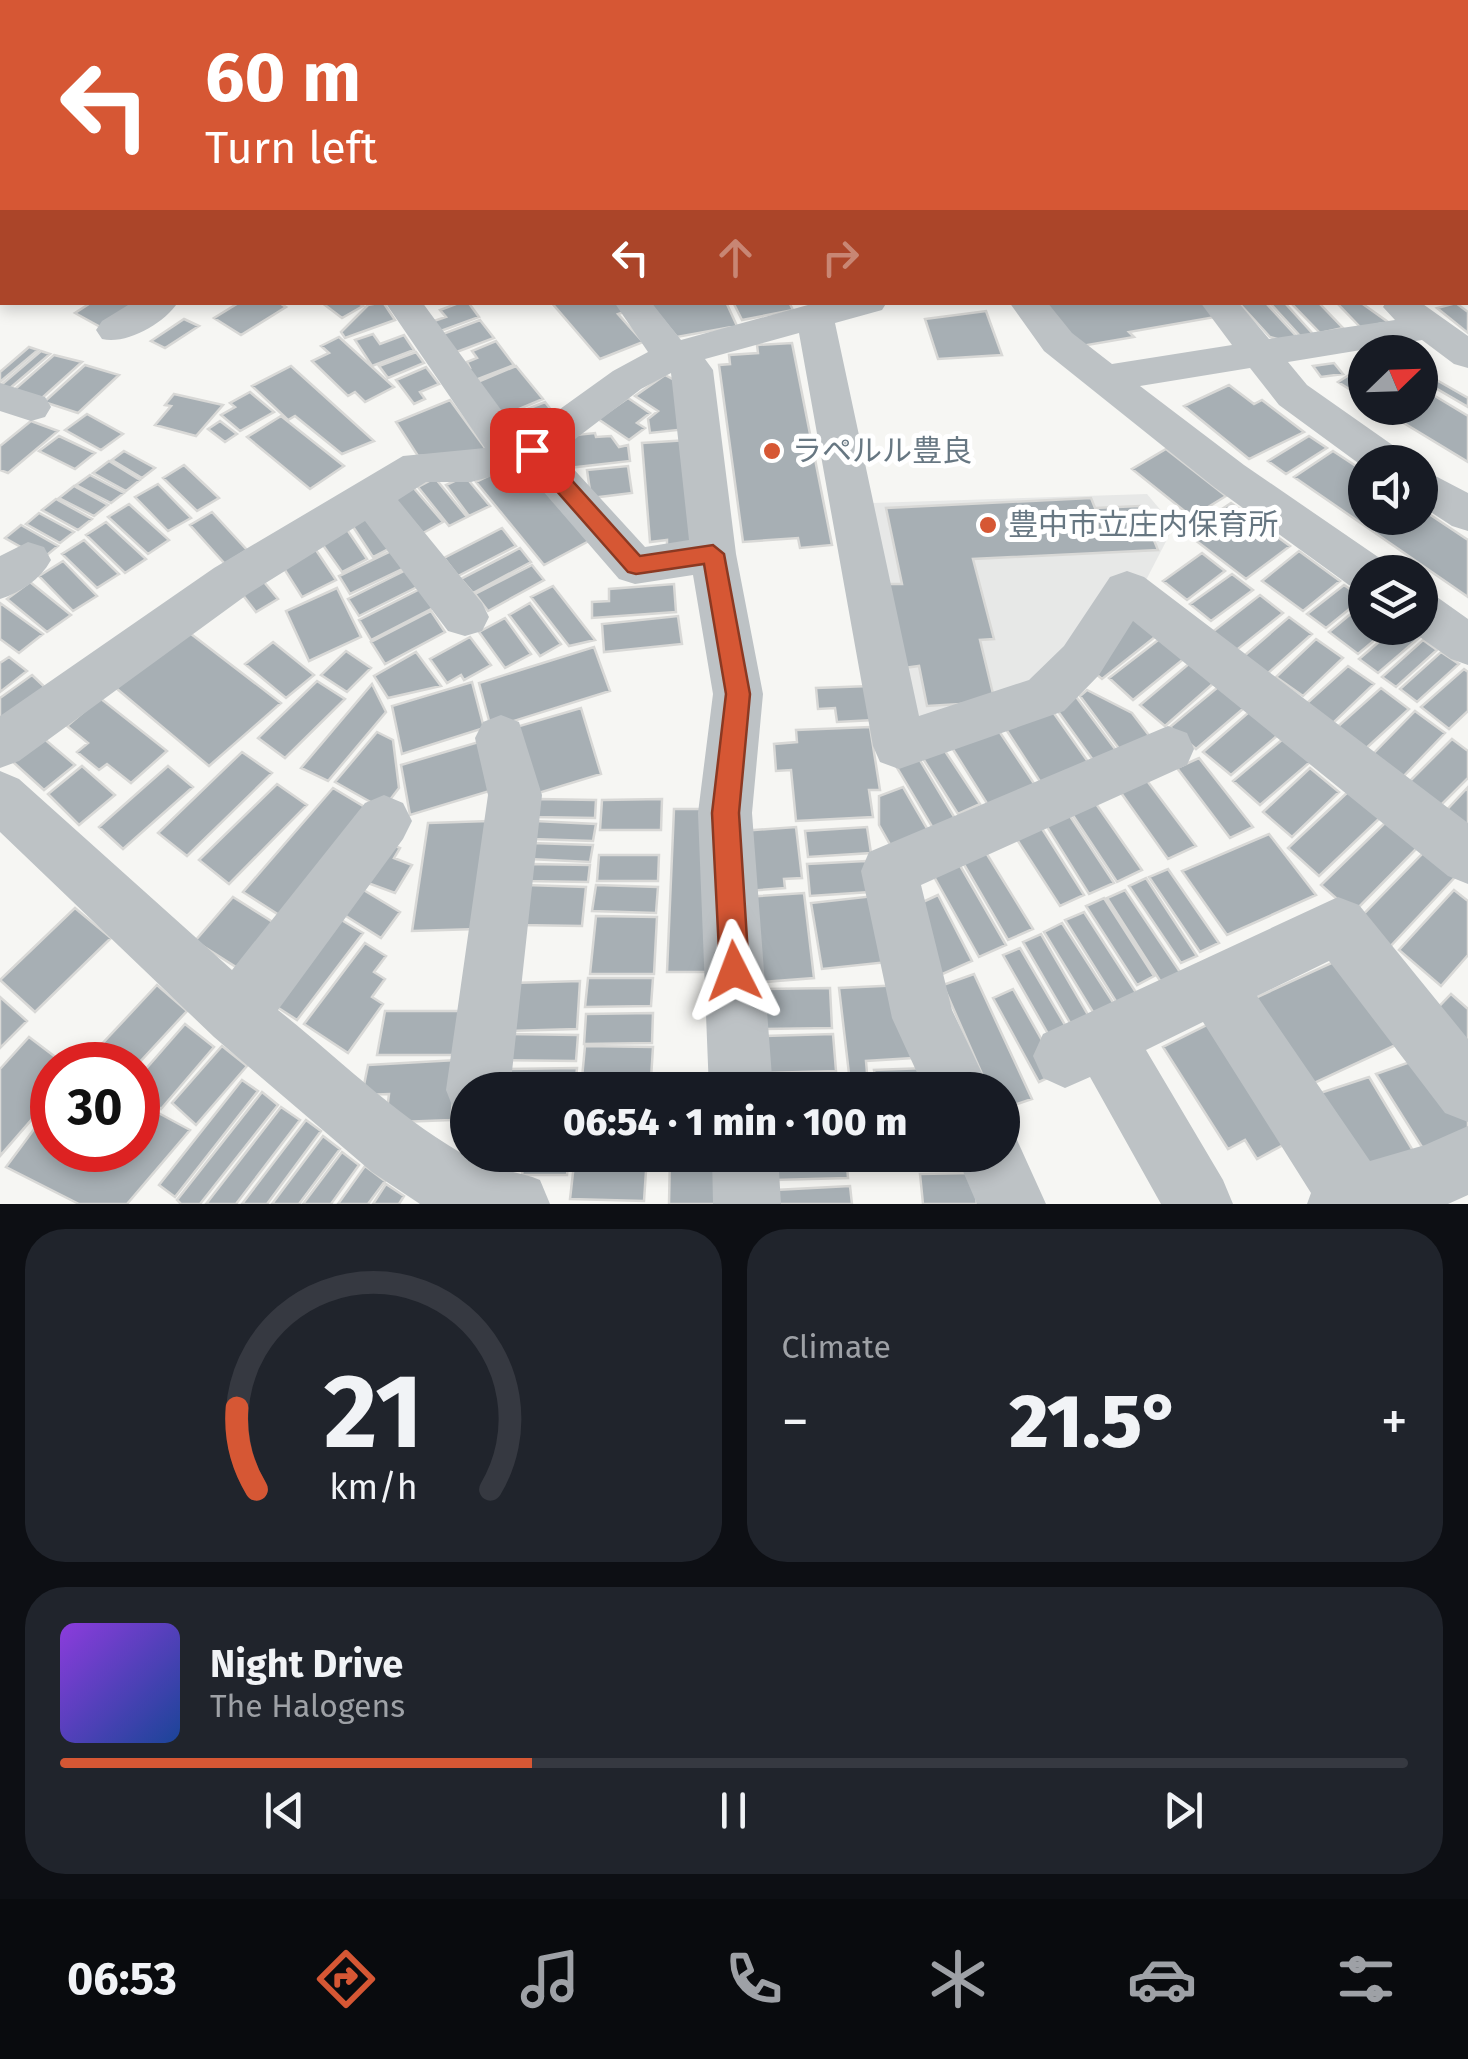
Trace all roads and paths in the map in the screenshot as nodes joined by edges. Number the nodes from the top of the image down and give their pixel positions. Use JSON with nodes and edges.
{"nodes":[{"id":1,"x":155,"y":305,"type":"edge"},
{"id":2,"x":404,"y":305,"type":"edge"},
{"id":3,"x":634,"y":305,"type":"edge"},
{"id":4,"x":850,"y":305,"type":"edge"},
{"id":5,"x":1029,"y":305,"type":"edge"},
{"id":6,"x":1220,"y":305,"type":"edge"},
{"id":7,"x":1399,"y":305,"type":"edge"},
{"id":8,"x":806,"y":312,"type":"edge"},
{"id":9,"x":1428,"y":327,"type":"junction"},
{"id":10,"x":115,"y":330,"type":"dead end"},
{"id":11,"x":674,"y":355,"type":"junction"},
{"id":12,"x":1262,"y":355,"type":"junction"},
{"id":13,"x":1468,"y":355,"type":"edge"},
{"id":14,"x":1105,"y":378,"type":"junction"},
{"id":15,"x":1362,"y":445,"type":"edge"},
{"id":16,"x":522,"y":452,"type":"junction"},
{"id":17,"x":1438,"y":495,"type":"edge"},
{"id":18,"x":370,"y":496,"type":"junction"},
{"id":19,"x":1468,"y":514,"type":"edge"},
{"id":20,"x":713,"y":554,"type":"junction"},
{"id":21,"x":1348,"y":560,"type":"edge"},
{"id":22,"x":465,"y":618,"type":"dead end"},
{"id":23,"x":1438,"y":624,"type":"edge"},
{"id":24,"x":1468,"y":645,"type":"edge"},
{"id":25,"x":500,"y":738,"type":"dead end"},
{"id":26,"x":0,"y":744,"type":"edge"},
{"id":27,"x":1168,"y":749,"type":"dead end"},
{"id":28,"x":0,"y":796,"type":"edge"},
{"id":29,"x":384,"y":821,"type":"dead end"},
{"id":30,"x":1468,"y":857,"type":"edge"},
{"id":31,"x":1214,"y":985,"type":"junction"},
{"id":32,"x":236,"y":1015,"type":"junction"},
{"id":33,"x":480,"y":1072,"type":"edge"},
{"id":34,"x":740,"y":1072,"type":"edge"},
{"id":35,"x":949,"y":1072,"type":"edge"},
{"id":36,"x":1468,"y":1090,"type":"edge"},
{"id":37,"x":1468,"y":1159,"type":"edge"},
{"id":38,"x":746,"y":1172,"type":"edge"},
{"id":39,"x":997,"y":1172,"type":"edge"},
{"id":40,"x":484,"y":1184,"type":"edge"},
{"id":41,"x":1347,"y":1201,"type":"edge"},
{"id":42,"x":748,"y":1204,"type":"edge"},
{"id":43,"x":1012,"y":1204,"type":"edge"},
{"id":44,"x":1199,"y":1204,"type":"edge"}],
"edges":[{"from":1,"to":10,"type":"street"},
{"from":2,"to":16,"type":"street"},
{"from":3,"to":11,"type":"street"},
{"from":4,"to":8,"type":"street"},
{"from":5,"to":14,"type":"street"},
{"from":6,"to":12,"type":"street"},
{"from":7,"to":9,"type":"street"},
{"from":8,"to":11,"type":"street"},
{"from":8,"to":30,"type":"street"},
{"from":9,"to":12,"type":"street"},
{"from":9,"to":13,"type":"street"},
{"from":11,"to":16,"type":"street"},
{"from":11,"to":20,"type":"street"},
{"from":12,"to":14,"type":"street"},
{"from":12,"to":15,"type":"street"},
{"from":14,"to":21,"type":"street"},
{"from":16,"to":18,"type":"street"},
{"from":16,"to":20,"type":"street"},
{"from":17,"to":19,"type":"street"},
{"from":18,"to":22,"type":"street"},
{"from":18,"to":26,"type":"street"},
{"from":20,"to":34,"type":"street"},
{"from":23,"to":24,"type":"street"},
{"from":25,"to":33,"type":"street"},
{"from":27,"to":35,"type":"street"},
{"from":28,"to":32,"type":"street"},
{"from":29,"to":32,"type":"street"},
{"from":31,"to":36,"type":"street"},
{"from":31,"to":41,"type":"street"},
{"from":31,"to":44,"type":"street"},
{"from":32,"to":40,"type":"street"},
{"from":37,"to":41,"type":"street"},
{"from":38,"to":42,"type":"street"},
{"from":39,"to":43,"type":"street"}]}
